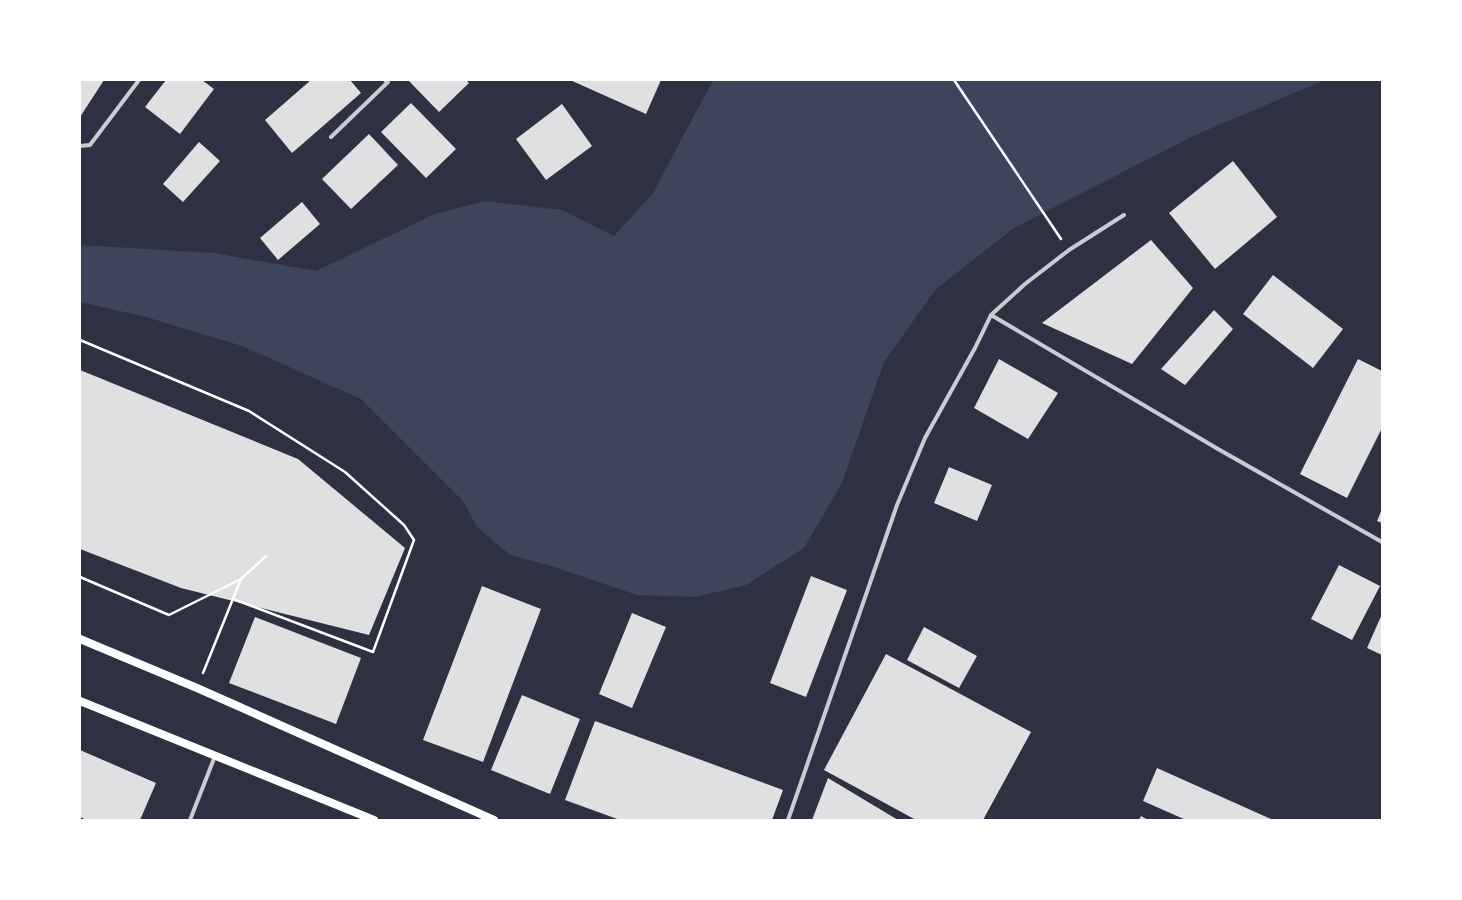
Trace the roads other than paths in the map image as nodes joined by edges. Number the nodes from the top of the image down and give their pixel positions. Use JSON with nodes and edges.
{"nodes":[{"id":1,"x":139,"y":80,"type":"edge"},
{"id":2,"x":385,"y":80,"type":"edge"},
{"id":3,"x":331,"y":137,"type":"dead end"},
{"id":4,"x":80,"y":146,"type":"edge"},
{"id":5,"x":1124,"y":215,"type":"dead end"},
{"id":6,"x":991,"y":315,"type":"junction"},
{"id":7,"x":1382,"y":542,"type":"edge"},
{"id":8,"x":80,"y":639,"type":"edge"},
{"id":9,"x":80,"y":701,"type":"edge"},
{"id":10,"x":215,"y":755,"type":"junction"},
{"id":11,"x":493,"y":819,"type":"edge"},
{"id":12,"x":190,"y":820,"type":"edge"},
{"id":13,"x":374,"y":820,"type":"edge"},
{"id":14,"x":788,"y":820,"type":"edge"}],
"edges":[{"from":1,"to":4,"type":"street"},
{"from":2,"to":3,"type":"street"},
{"from":5,"to":6,"type":"street"},
{"from":6,"to":7,"type":"street"},
{"from":6,"to":14,"type":"street"},
{"from":8,"to":11,"type":"main road"},
{"from":9,"to":10,"type":"main road"},
{"from":10,"to":12,"type":"street"},
{"from":10,"to":13,"type":"main road"}]}
